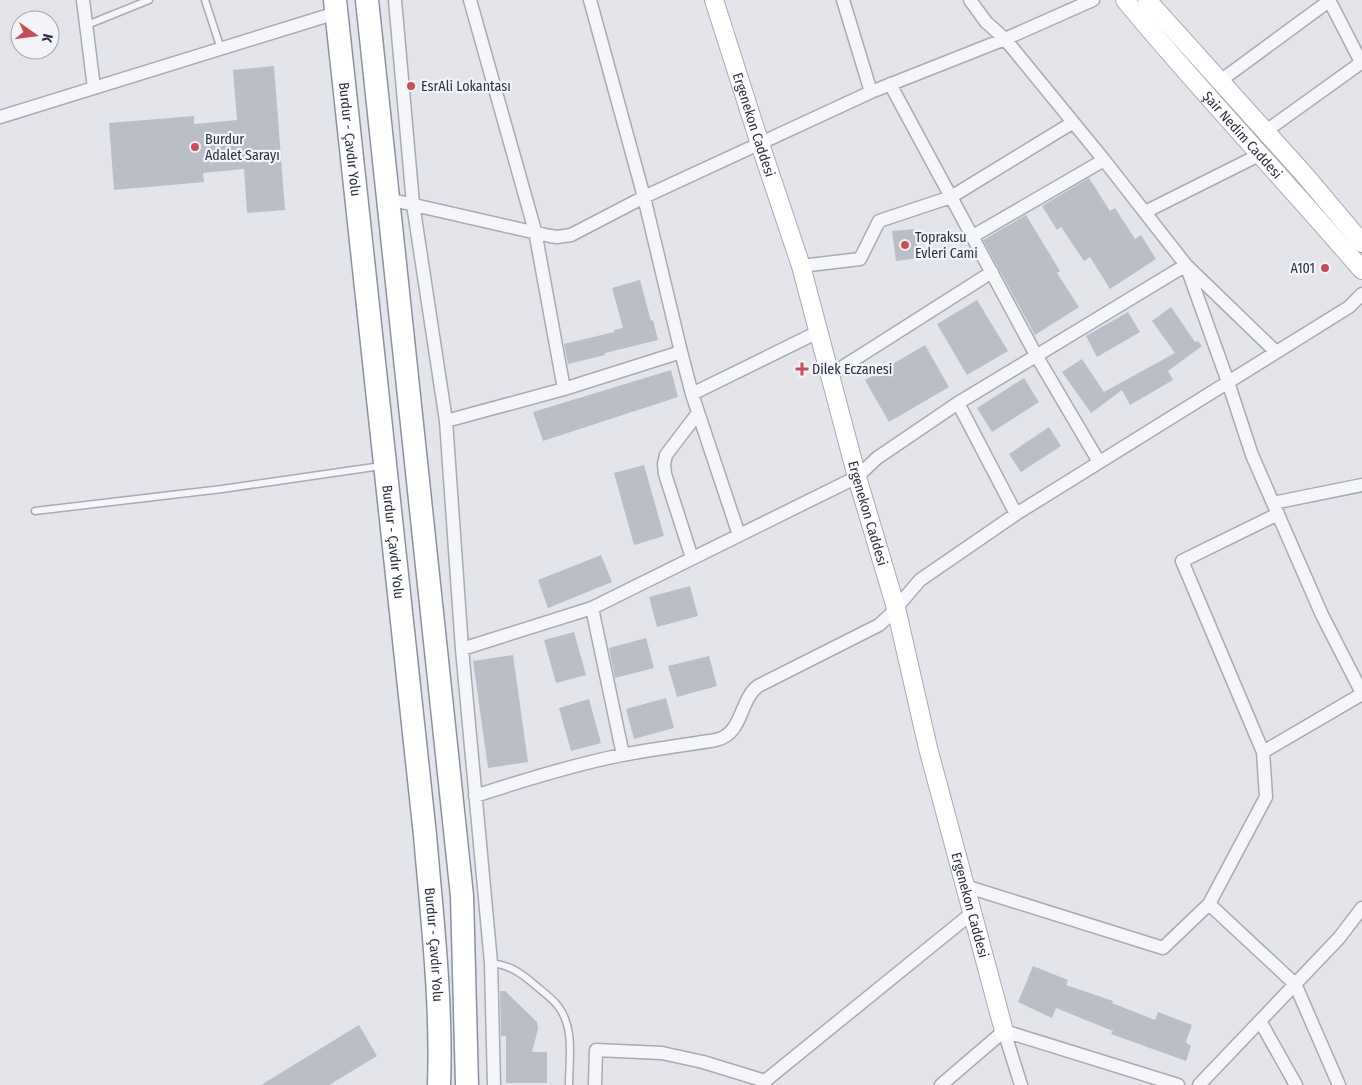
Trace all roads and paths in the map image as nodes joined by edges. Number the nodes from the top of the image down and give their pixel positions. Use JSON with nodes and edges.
{"nodes":[{"id":1,"x":83,"y":0,"type":"edge"},
{"id":2,"x":148,"y":0,"type":"edge"},
{"id":3,"x":205,"y":0,"type":"edge"},
{"id":4,"x":368,"y":0,"type":"edge"},
{"id":5,"x":394,"y":0,"type":"edge"},
{"id":6,"x":470,"y":0,"type":"edge"},
{"id":7,"x":590,"y":0,"type":"edge"},
{"id":8,"x":714,"y":0,"type":"edge"},
{"id":9,"x":844,"y":0,"type":"edge"},
{"id":10,"x":970,"y":0,"type":"edge"},
{"id":11,"x":1093,"y":0,"type":"edge"},
{"id":12,"x":1125,"y":0,"type":"edge"},
{"id":13,"x":1147,"y":0,"type":"edge"},
{"id":14,"x":1329,"y":0,"type":"edge"},
{"id":15,"x":335,"y":7,"type":"edge"},
{"id":16,"x":87,"y":25,"type":"junction"},
{"id":17,"x":1005,"y":40,"type":"junction"},
{"id":18,"x":221,"y":49,"type":"junction"},
{"id":19,"x":1362,"y":63,"type":"edge"},
{"id":20,"x":1220,"y":82,"type":"junction"},
{"id":21,"x":890,"y":84,"type":"junction"},
{"id":22,"x":94,"y":88,"type":"junction"},
{"id":23,"x":871,"y":92,"type":"junction"},
{"id":24,"x":0,"y":117,"type":"edge"},
{"id":25,"x":1072,"y":123,"type":"junction"},
{"id":26,"x":1266,"y":131,"type":"junction"},
{"id":27,"x":760,"y":144,"type":"junction"},
{"id":28,"x":1261,"y":154,"type":"junction"},
{"id":29,"x":1104,"y":160,"type":"junction"},
{"id":30,"x":644,"y":197,"type":"junction"},
{"id":31,"x":951,"y":198,"type":"junction"},
{"id":32,"x":388,"y":199,"type":"junction"},
{"id":33,"x":413,"y":204,"type":"junction"},
{"id":34,"x":1145,"y":212,"type":"junction"},
{"id":35,"x":535,"y":231,"type":"junction"},
{"id":36,"x":973,"y":236,"type":"junction"},
{"id":37,"x":1362,"y":243,"type":"edge"},
{"id":38,"x":1186,"y":265,"type":"junction"},
{"id":39,"x":801,"y":266,"type":"junction"},
{"id":40,"x":1362,"y":270,"type":"edge"},
{"id":41,"x":992,"y":272,"type":"junction"},
{"id":42,"x":1362,"y":294,"type":"edge"},
{"id":43,"x":818,"y":332,"type":"junction"},
{"id":44,"x":680,"y":352,"type":"junction"},
{"id":45,"x":1276,"y":352,"type":"junction"},
{"id":46,"x":1036,"y":355,"type":"junction"},
{"id":47,"x":830,"y":375,"type":"junction"},
{"id":48,"x":1228,"y":382,"type":"junction"},
{"id":49,"x":564,"y":389,"type":"junction"},
{"id":50,"x":692,"y":394,"type":"junction"},
{"id":51,"x":958,"y":403,"type":"junction"},
{"id":52,"x":698,"y":413,"type":"junction"},
{"id":53,"x":446,"y":421,"type":"junction"},
{"id":54,"x":1100,"y":462,"type":"junction"},
{"id":55,"x":385,"y":465,"type":"junction"},
{"id":56,"x":857,"y":477,"type":"junction"},
{"id":57,"x":1362,"y":485,"type":"edge"},
{"id":58,"x":1275,"y":508,"type":"junction"},
{"id":59,"x":35,"y":511,"type":"dead end"},
{"id":60,"x":1016,"y":514,"type":"junction"},
{"id":61,"x":739,"y":535,"type":"junction"},
{"id":62,"x":692,"y":558,"type":"junction"},
{"id":63,"x":592,"y":608,"type":"junction"},
{"id":64,"x":896,"y":608,"type":"junction"},
{"id":65,"x":462,"y":649,"type":"junction"},
{"id":66,"x":1362,"y":694,"type":"edge"},
{"id":67,"x":1263,"y":752,"type":"junction"},
{"id":68,"x":623,"y":755,"type":"junction"},
{"id":69,"x":475,"y":796,"type":"junction"},
{"id":70,"x":965,"y":886,"type":"junction"},
{"id":71,"x":1209,"y":904,"type":"junction"},
{"id":72,"x":1362,"y":908,"type":"edge"},
{"id":73,"x":972,"y":913,"type":"junction"},
{"id":74,"x":491,"y":963,"type":"junction"},
{"id":75,"x":1295,"y":984,"type":"junction"},
{"id":76,"x":1260,"y":1021,"type":"junction"},
{"id":77,"x":1004,"y":1031,"type":"junction"},
{"id":78,"x":765,"y":1083,"type":"edge"},
{"id":79,"x":439,"y":1085,"type":"edge"},
{"id":80,"x":467,"y":1085,"type":"edge"},
{"id":81,"x":494,"y":1085,"type":"edge"},
{"id":82,"x":569,"y":1085,"type":"edge"},
{"id":83,"x":595,"y":1085,"type":"edge"},
{"id":84,"x":941,"y":1085,"type":"edge"},
{"id":85,"x":1021,"y":1085,"type":"edge"},
{"id":86,"x":1178,"y":1085,"type":"edge"},
{"id":87,"x":1199,"y":1085,"type":"edge"},
{"id":88,"x":1296,"y":1085,"type":"edge"},
{"id":89,"x":1339,"y":1085,"type":"edge"}],
"edges":[{"from":1,"to":16,"type":"street"},
{"from":2,"to":16,"type":"lane"},
{"from":3,"to":18,"type":"lane"},
{"from":4,"to":32,"type":"highway","name":"Burdur - Çavdır Yolu"},
{"from":5,"to":33,"type":"street"},
{"from":6,"to":35,"type":"street"},
{"from":7,"to":30,"type":"street"},
{"from":8,"to":27,"type":"street","name":"Ergenekon Caddesi"},
{"from":9,"to":23,"type":"street"},
{"from":10,"to":17,"type":"street"},
{"from":11,"to":17,"type":"street"},
{"from":12,"to":28,"type":"street","name":"Şair Nedim Caddesi"},
{"from":13,"to":20,"type":"street"},
{"from":14,"to":19,"type":"street"},
{"from":14,"to":20,"type":"street"},
{"from":15,"to":18,"type":"street"},
{"from":15,"to":55,"type":"highway","name":"Burdur - Çavdır Yolu"},
{"from":16,"to":22,"type":"street"},
{"from":17,"to":21,"type":"street"},
{"from":17,"to":25,"type":"street"},
{"from":18,"to":22,"type":"street"},
{"from":19,"to":26,"type":"street"},
{"from":20,"to":26,"type":"street"},
{"from":21,"to":23,"type":"street"},
{"from":21,"to":31,"type":"street"},
{"from":22,"to":24,"type":"street"},
{"from":23,"to":27,"type":"street"},
{"from":25,"to":29,"type":"street"},
{"from":25,"to":31,"type":"street"},
{"from":26,"to":37,"type":"street"},
{"from":27,"to":30,"type":"street"},
{"from":27,"to":39,"type":"street","name":"Ergenekon Caddesi"},
{"from":28,"to":34,"type":"street"},
{"from":28,"to":40,"type":"street","name":"Şair Nedim Caddesi"},
{"from":29,"to":34,"type":"street"},
{"from":29,"to":36,"type":"street"},
{"from":30,"to":35,"type":"street"},
{"from":30,"to":44,"type":"street"},
{"from":31,"to":36,"type":"street"},
{"from":31,"to":39,"type":"street"},
{"from":32,"to":33,"type":"street"},
{"from":32,"to":80,"type":"highway","name":"Burdur - Çavdır Yolu"},
{"from":33,"to":35,"type":"street"},
{"from":33,"to":53,"type":"street"},
{"from":34,"to":38,"type":"street"},
{"from":35,"to":49,"type":"street"},
{"from":36,"to":41,"type":"street"},
{"from":38,"to":45,"type":"street"},
{"from":38,"to":46,"type":"street"},
{"from":38,"to":48,"type":"street"},
{"from":39,"to":43,"type":"street","name":"Ergenekon Caddesi"},
{"from":41,"to":46,"type":"street"},
{"from":41,"to":47,"type":"street"},
{"from":42,"to":45,"type":"street"},
{"from":43,"to":47,"type":"street","name":"Ergenekon Caddesi"},
{"from":43,"to":50,"type":"street"},
{"from":44,"to":49,"type":"street"},
{"from":44,"to":50,"type":"street"},
{"from":45,"to":48,"type":"street"},
{"from":46,"to":51,"type":"street"},
{"from":46,"to":54,"type":"street"},
{"from":47,"to":56,"type":"street","name":"Ergenekon Caddesi"},
{"from":48,"to":54,"type":"street"},
{"from":48,"to":58,"type":"street"},
{"from":49,"to":53,"type":"street"},
{"from":50,"to":52,"type":"street"},
{"from":51,"to":56,"type":"street"},
{"from":51,"to":60,"type":"street"},
{"from":52,"to":61,"type":"street"},
{"from":52,"to":62,"type":"street"},
{"from":53,"to":65,"type":"street"},
{"from":54,"to":60,"type":"street"},
{"from":55,"to":59,"type":"lane"},
{"from":55,"to":79,"type":"highway","name":"Burdur - Çavdır Yolu"},
{"from":56,"to":61,"type":"street"},
{"from":56,"to":64,"type":"street","name":"Ergenekon Caddesi"},
{"from":57,"to":58,"type":"street"},
{"from":58,"to":66,"type":"street"},
{"from":58,"to":67,"type":"street"},
{"from":60,"to":64,"type":"street"},
{"from":61,"to":62,"type":"street"},
{"from":62,"to":63,"type":"street"},
{"from":63,"to":65,"type":"street"},
{"from":63,"to":68,"type":"street"},
{"from":64,"to":68,"type":"street"},
{"from":64,"to":70,"type":"street","name":"Ergenekon Caddesi"},
{"from":65,"to":69,"type":"street"},
{"from":66,"to":67,"type":"street"},
{"from":67,"to":71,"type":"street"},
{"from":68,"to":69,"type":"street"},
{"from":69,"to":74,"type":"street"},
{"from":70,"to":71,"type":"street"},
{"from":70,"to":73,"type":"street","name":"Ergenekon Caddesi"},
{"from":71,"to":75,"type":"street"},
{"from":72,"to":75,"type":"street"},
{"from":73,"to":77,"type":"street","name":"Ergenekon Caddesi"},
{"from":73,"to":78,"type":"street"},
{"from":74,"to":81,"type":"street"},
{"from":74,"to":82,"type":"lane"},
{"from":75,"to":76,"type":"street"},
{"from":75,"to":89,"type":"street"},
{"from":76,"to":87,"type":"street"},
{"from":76,"to":88,"type":"street"},
{"from":77,"to":84,"type":"street"},
{"from":77,"to":85,"type":"street"},
{"from":77,"to":86,"type":"street"},
{"from":78,"to":83,"type":"street"}]}
